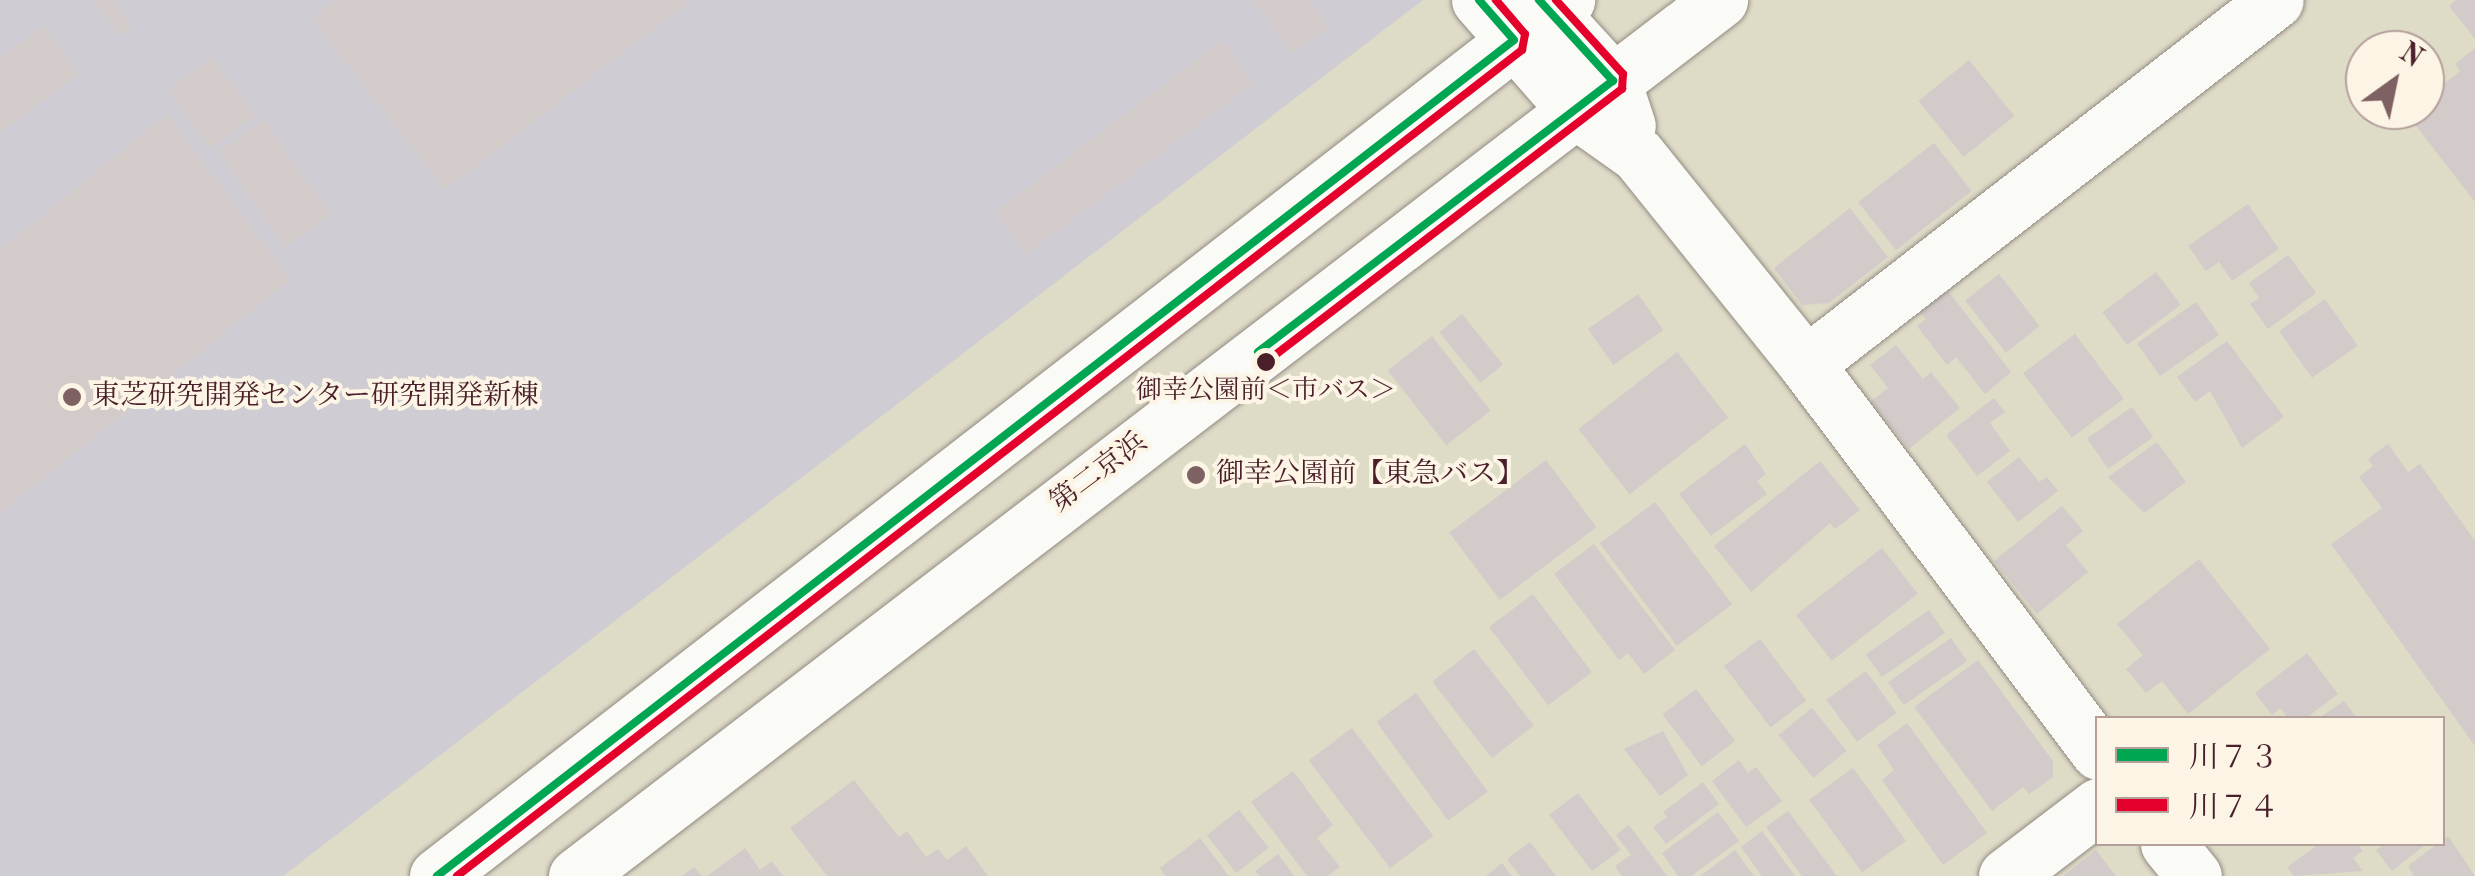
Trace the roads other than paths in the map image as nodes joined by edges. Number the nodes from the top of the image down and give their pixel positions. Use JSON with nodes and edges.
{"nodes":[{"id":1,"x":1479,"y":0,"type":"edge"},
{"id":2,"x":1720,"y":0,"type":"edge"},
{"id":3,"x":2276,"y":0,"type":"edge"},
{"id":4,"x":1543,"y":13,"type":"edge"},
{"id":5,"x":1594,"y":95,"type":"junction"},
{"id":6,"x":1806,"y":364,"type":"junction"},
{"id":7,"x":2095,"y":748,"type":"edge"},
{"id":8,"x":2095,"y":808,"type":"edge"},
{"id":9,"x":2170,"y":846,"type":"edge"},
{"id":10,"x":438,"y":876,"type":"edge"},
{"id":11,"x":576,"y":876,"type":"edge"},
{"id":12,"x":2006,"y":876,"type":"edge"},
{"id":13,"x":2194,"y":876,"type":"edge"}],
"edges":[{"from":1,"to":4,"type":"main road"},
{"from":2,"to":5,"type":"main road","name":"第二京浜"},
{"from":3,"to":6,"type":"main road"},
{"from":4,"to":5,"type":"main road"},
{"from":4,"to":10,"type":"main road"},
{"from":5,"to":6,"type":"main road"},
{"from":5,"to":11,"type":"main road","name":"第二京浜"},
{"from":6,"to":7,"type":"main road"},
{"from":8,"to":12,"type":"main road"},
{"from":9,"to":13,"type":"main road"}]}
